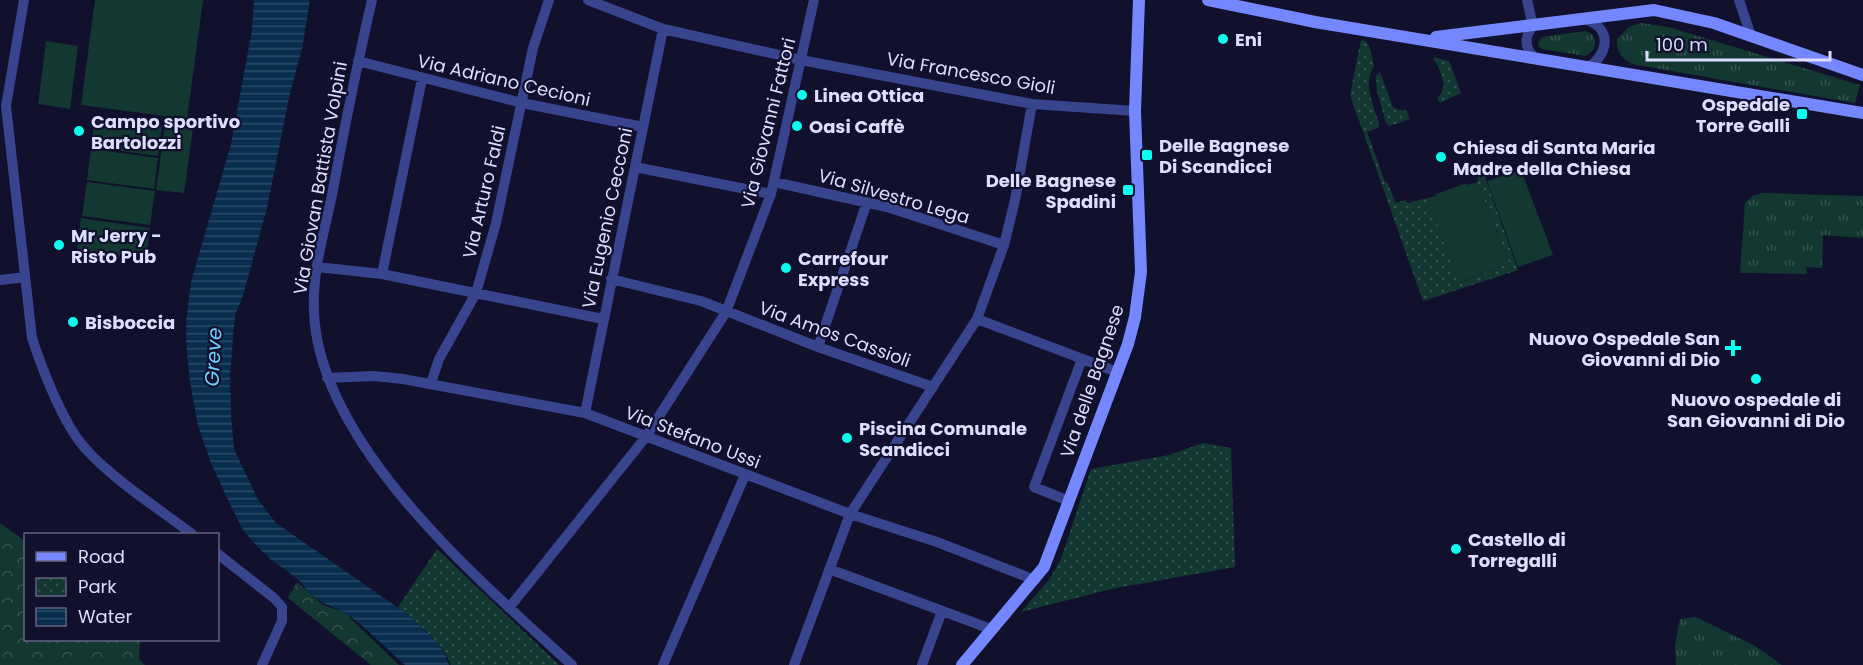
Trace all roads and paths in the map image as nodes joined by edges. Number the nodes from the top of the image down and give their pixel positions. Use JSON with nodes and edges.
{"nodes":[{"id":1,"x":24,"y":0,"type":"edge"},
{"id":2,"x":372,"y":0,"type":"edge"},
{"id":3,"x":549,"y":0,"type":"edge"},
{"id":4,"x":588,"y":0,"type":"edge"},
{"id":5,"x":814,"y":0,"type":"edge"},
{"id":6,"x":1139,"y":0,"type":"edge"},
{"id":7,"x":1208,"y":0,"type":"edge"},
{"id":8,"x":1527,"y":0,"type":"edge"},
{"id":9,"x":1739,"y":0,"type":"edge"},
{"id":10,"x":1587,"y":20,"type":"junction"},
{"id":11,"x":1533,"y":26,"type":"junction"},
{"id":12,"x":663,"y":29,"type":"junction"},
{"id":13,"x":1751,"y":36,"type":"junction"},
{"id":14,"x":1420,"y":39,"type":"junction"},
{"id":15,"x":1535,"y":58,"type":"junction"},
{"id":16,"x":801,"y":60,"type":"junction"},
{"id":17,"x":358,"y":61,"type":"junction"},
{"id":18,"x":1587,"y":68,"type":"junction"},
{"id":19,"x":1863,"y":75,"type":"edge"},
{"id":20,"x":422,"y":79,"type":"junction"},
{"id":21,"x":522,"y":103,"type":"junction"},
{"id":22,"x":1032,"y":104,"type":"junction"},
{"id":23,"x":1135,"y":111,"type":"junction"},
{"id":24,"x":1863,"y":113,"type":"edge"},
{"id":25,"x":643,"y":127,"type":"junction"},
{"id":26,"x":635,"y":167,"type":"junction"},
{"id":27,"x":774,"y":182,"type":"junction"},
{"id":28,"x":771,"y":194,"type":"junction"},
{"id":29,"x":867,"y":202,"type":"junction"},
{"id":30,"x":1004,"y":245,"type":"junction"},
{"id":31,"x":318,"y":267,"type":"junction"},
{"id":32,"x":382,"y":274,"type":"junction"},
{"id":33,"x":25,"y":277,"type":"junction"},
{"id":34,"x":611,"y":279,"type":"junction"},
{"id":35,"x":0,"y":280,"type":"edge"},
{"id":36,"x":476,"y":293,"type":"junction"},
{"id":37,"x":726,"y":312,"type":"junction"},
{"id":38,"x":603,"y":319,"type":"junction"},
{"id":39,"x":977,"y":319,"type":"junction"},
{"id":40,"x":818,"y":347,"type":"junction"},
{"id":41,"x":1082,"y":359,"type":"junction"},
{"id":42,"x":1118,"y":372,"type":"junction"},
{"id":43,"x":327,"y":378,"type":"junction"},
{"id":44,"x":431,"y":383,"type":"junction"},
{"id":45,"x":933,"y":387,"type":"junction"},
{"id":46,"x":585,"y":413,"type":"junction"},
{"id":47,"x":645,"y":438,"type":"junction"},
{"id":48,"x":745,"y":475,"type":"junction"},
{"id":49,"x":1069,"y":501,"type":"junction"},
{"id":50,"x":849,"y":514,"type":"junction"},
{"id":51,"x":191,"y":533,"type":"edge"},
{"id":52,"x":219,"y":555,"type":"edge"},
{"id":53,"x":829,"y":569,"type":"junction"},
{"id":54,"x":1035,"y":580,"type":"junction"},
{"id":55,"x":509,"y":608,"type":"junction"},
{"id":56,"x":942,"y":611,"type":"junction"},
{"id":57,"x":991,"y":629,"type":"junction"},
{"id":58,"x":262,"y":665,"type":"edge"},
{"id":59,"x":572,"y":665,"type":"edge"},
{"id":60,"x":663,"y":665,"type":"edge"},
{"id":61,"x":794,"y":665,"type":"edge"},
{"id":62,"x":922,"y":665,"type":"edge"},
{"id":63,"x":962,"y":665,"type":"edge"}],
"edges":[{"from":1,"to":33,"type":"street"},
{"from":2,"to":17,"type":"street","name":"Via Giovan Battista Volpini"},
{"from":3,"to":21,"type":"street","name":"Via Arturo Faldi"},
{"from":4,"to":12,"type":"street","name":"Via Francesco Gioli"},
{"from":5,"to":16,"type":"street","name":"Via Giovanni Fattori"},
{"from":6,"to":23,"type":"main road","name":"Via delle Bagnese"},
{"from":7,"to":14,"type":"main road"},
{"from":8,"to":11,"type":"street"},
{"from":9,"to":13,"type":"street"},
{"from":10,"to":11,"type":"main road"},
{"from":10,"to":13,"type":"main road"},
{"from":10,"to":18,"type":"street"},
{"from":11,"to":14,"type":"main road"},
{"from":11,"to":15,"type":"street"},
{"from":12,"to":16,"type":"street","name":"Via Francesco Gioli"},
{"from":12,"to":25,"type":"street","name":"Via Eugenio Cecconi"},
{"from":13,"to":19,"type":"main road"},
{"from":14,"to":15,"type":"main road"},
{"from":15,"to":18,"type":"main road"},
{"from":16,"to":22,"type":"street","name":"Via Francesco Gioli"},
{"from":16,"to":27,"type":"street","name":"Via Giovanni Fattori"},
{"from":17,"to":20,"type":"street","name":"Via Adriano Cecioni"},
{"from":17,"to":31,"type":"street","name":"Via Giovan Battista Volpini"},
{"from":18,"to":24,"type":"main road"},
{"from":20,"to":21,"type":"street","name":"Via Adriano Cecioni"},
{"from":20,"to":32,"type":"street"},
{"from":21,"to":25,"type":"street","name":"Via Adriano Cecioni"},
{"from":21,"to":36,"type":"street","name":"Via Arturo Faldi"},
{"from":22,"to":23,"type":"street","name":"Via Francesco Gioli"},
{"from":22,"to":30,"type":"street"},
{"from":23,"to":42,"type":"main road","name":"Via delle Bagnese"},
{"from":25,"to":26,"type":"street","name":"Via Eugenio Cecconi"},
{"from":26,"to":28,"type":"street"},
{"from":26,"to":34,"type":"street","name":"Via Eugenio Cecconi"},
{"from":27,"to":28,"type":"street","name":"Via Giovanni Fattori"},
{"from":27,"to":29,"type":"street","name":"Via Silvestro Lega"},
{"from":28,"to":37,"type":"street","name":"Via Giovanni Fattori"},
{"from":29,"to":30,"type":"street","name":"Via Silvestro Lega"},
{"from":29,"to":40,"type":"street"},
{"from":30,"to":39,"type":"street"},
{"from":31,"to":32,"type":"street"},
{"from":31,"to":43,"type":"street","name":"Via Giovan Battista Volpini"},
{"from":32,"to":36,"type":"street"},
{"from":33,"to":35,"type":"street"},
{"from":33,"to":51,"type":"street"},
{"from":34,"to":37,"type":"street","name":"Via Amos Cassioli"},
{"from":34,"to":38,"type":"street","name":"Via Eugenio Cecconi"},
{"from":36,"to":38,"type":"street"},
{"from":36,"to":44,"type":"street","name":"Via Arturo Faldi"},
{"from":37,"to":40,"type":"street","name":"Via Amos Cassioli"},
{"from":37,"to":47,"type":"street","name":"Via Giovanni Fattori"},
{"from":38,"to":46,"type":"street","name":"Via Eugenio Cecconi"},
{"from":39,"to":41,"type":"street"},
{"from":39,"to":45,"type":"street"},
{"from":40,"to":45,"type":"street","name":"Via Amos Cassioli"},
{"from":41,"to":42,"type":"street"},
{"from":41,"to":49,"type":"street"},
{"from":42,"to":49,"type":"main road","name":"Via delle Bagnese"},
{"from":43,"to":44,"type":"street","name":"Via Stefano Ussi"},
{"from":43,"to":55,"type":"street","name":"Via Giovan Battista Volpini"},
{"from":44,"to":46,"type":"street","name":"Via Stefano Ussi"},
{"from":45,"to":50,"type":"street"},
{"from":46,"to":47,"type":"street","name":"Via Stefano Ussi"},
{"from":47,"to":48,"type":"street","name":"Via Stefano Ussi"},
{"from":47,"to":55,"type":"street","name":"Via Giovanni Fattori"},
{"from":48,"to":50,"type":"street","name":"Via Stefano Ussi"},
{"from":48,"to":60,"type":"street"},
{"from":49,"to":54,"type":"main road","name":"Via delle Bagnese"},
{"from":50,"to":53,"type":"street"},
{"from":50,"to":54,"type":"street","name":"Via Stefano Ussi"},
{"from":52,"to":58,"type":"street"},
{"from":53,"to":56,"type":"street"},
{"from":53,"to":61,"type":"street"},
{"from":54,"to":57,"type":"main road","name":"Via delle Bagnese"},
{"from":55,"to":59,"type":"street","name":"Via Giovan Battista Volpini"},
{"from":56,"to":57,"type":"street"},
{"from":56,"to":62,"type":"street"},
{"from":57,"to":63,"type":"main road","name":"Via delle Bagnese"}]}
